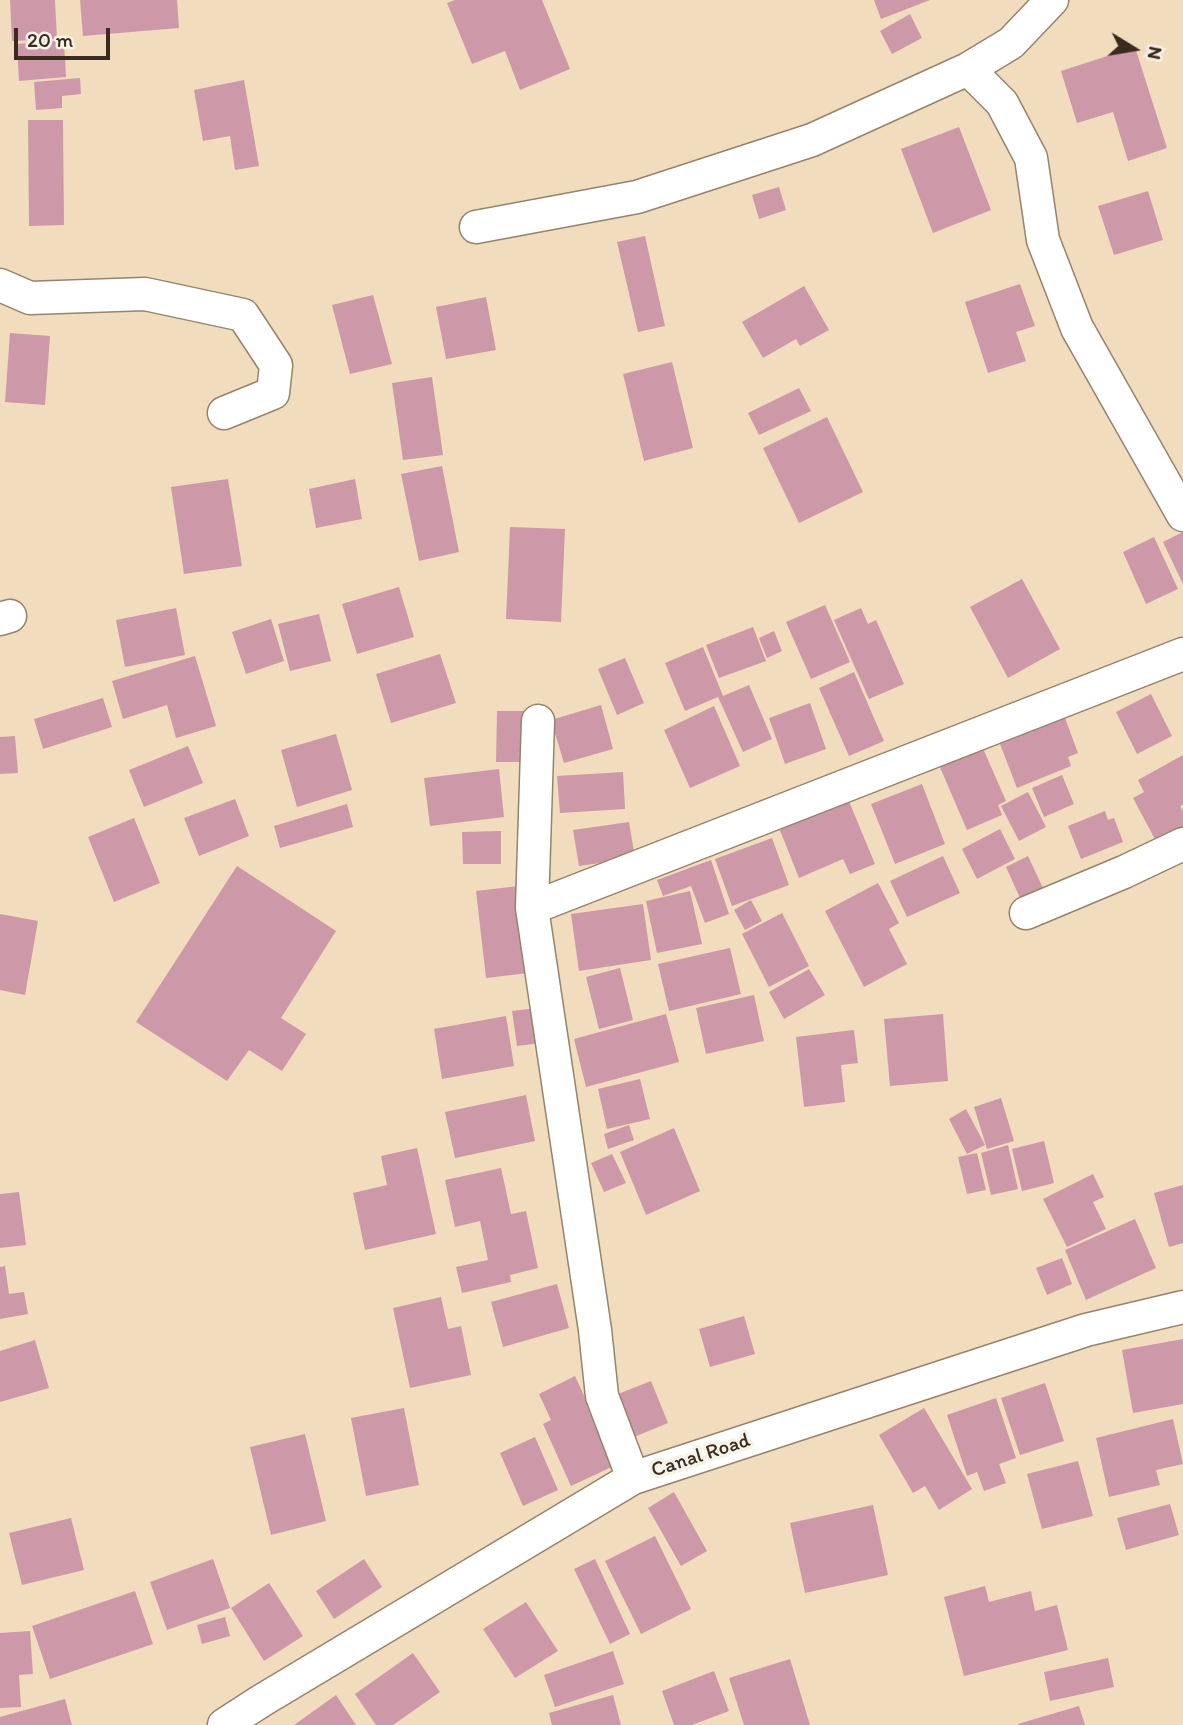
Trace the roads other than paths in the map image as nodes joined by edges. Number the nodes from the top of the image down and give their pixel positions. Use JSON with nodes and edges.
{"nodes":[{"id":1,"x":1052,"y":0,"type":"edge"},
{"id":2,"x":968,"y":69,"type":"junction"},
{"id":3,"x":477,"y":227,"type":"dead end"},
{"id":4,"x":0,"y":285,"type":"edge"},
{"id":5,"x":224,"y":413,"type":"dead end"},
{"id":6,"x":1183,"y":515,"type":"edge"},
{"id":7,"x":1183,"y":654,"type":"edge"},
{"id":8,"x":538,"y":721,"type":"dead end"},
{"id":9,"x":1183,"y":844,"type":"edge"},
{"id":10,"x":532,"y":908,"type":"junction"},
{"id":11,"x":1026,"y":913,"type":"dead end"},
{"id":12,"x":1183,"y":1307,"type":"edge"},
{"id":13,"x":633,"y":1478,"type":"junction"},
{"id":14,"x":224,"y":1725,"type":"edge"}],
"edges":[{"from":1,"to":2,"type":"street"},
{"from":2,"to":3,"type":"street"},
{"from":2,"to":6,"type":"street"},
{"from":4,"to":5,"type":"street"},
{"from":7,"to":10,"type":"street"},
{"from":8,"to":10,"type":"street"},
{"from":9,"to":11,"type":"street"},
{"from":10,"to":13,"type":"street"},
{"from":12,"to":13,"type":"street","name":"Canal Road"},
{"from":13,"to":14,"type":"street","name":"Canal Road"}]}
